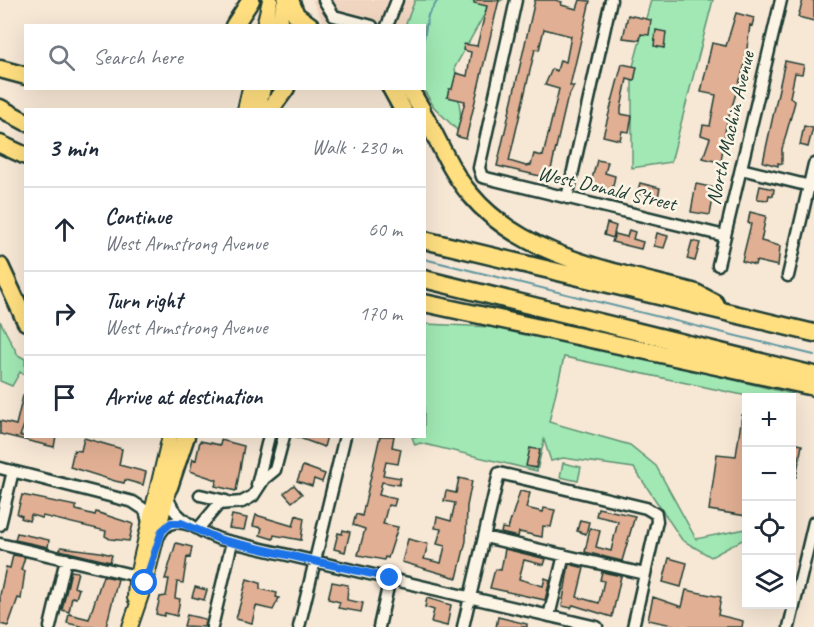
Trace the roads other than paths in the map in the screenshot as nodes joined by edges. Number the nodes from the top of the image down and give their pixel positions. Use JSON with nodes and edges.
{"nodes":[{"id":1,"x":251,"y":0,"type":"edge"},
{"id":2,"x":270,"y":0,"type":"edge"},
{"id":3,"x":285,"y":0,"type":"edge"},
{"id":4,"x":290,"y":0,"type":"edge"},
{"id":5,"x":324,"y":0,"type":"edge"},
{"id":6,"x":516,"y":0,"type":"edge"},
{"id":7,"x":611,"y":0,"type":"edge"},
{"id":8,"x":781,"y":0,"type":"edge"},
{"id":9,"x":396,"y":3,"type":"edge"},
{"id":10,"x":235,"y":24,"type":"edge"},
{"id":11,"x":264,"y":24,"type":"edge"},
{"id":12,"x":279,"y":24,"type":"edge"},
{"id":13,"x":308,"y":24,"type":"edge"},
{"id":14,"x":364,"y":24,"type":"edge"},
{"id":15,"x":388,"y":24,"type":"edge"},
{"id":16,"x":0,"y":69,"type":"edge"},
{"id":17,"x":24,"y":75,"type":"edge"},
{"id":18,"x":250,"y":90,"type":"edge"},
{"id":19,"x":263,"y":90,"type":"edge"},
{"id":20,"x":285,"y":90,"type":"edge"},
{"id":21,"x":392,"y":90,"type":"edge"},
{"id":22,"x":410,"y":90,"type":"edge"},
{"id":23,"x":0,"y":108,"type":"edge"},
{"id":24,"x":246,"y":108,"type":"edge"},
{"id":25,"x":258,"y":108,"type":"edge"},
{"id":26,"x":271,"y":108,"type":"edge"},
{"id":27,"x":402,"y":108,"type":"edge"},
{"id":28,"x":421,"y":108,"type":"edge"},
{"id":29,"x":426,"y":118,"type":"edge"},
{"id":30,"x":24,"y":121,"type":"edge"},
{"id":31,"x":0,"y":144,"type":"edge"},
{"id":32,"x":24,"y":155,"type":"edge"},
{"id":33,"x":814,"y":164,"type":"edge"},
{"id":34,"x":741,"y":169,"type":"junction"},
{"id":35,"x":811,"y":186,"type":"edge"},
{"id":36,"x":567,"y":198,"type":"junction"},
{"id":37,"x":725,"y":236,"type":"junction"},
{"id":38,"x":426,"y":240,"type":"edge"},
{"id":39,"x":0,"y":266,"type":"edge"},
{"id":40,"x":718,"y":266,"type":"dead end"},
{"id":41,"x":788,"y":276,"type":"dead end"},
{"id":42,"x":426,"y":281,"type":"edge"},
{"id":43,"x":426,"y":303,"type":"edge"},
{"id":44,"x":737,"y":314,"type":"junction"},
{"id":45,"x":24,"y":318,"type":"edge"},
{"id":46,"x":814,"y":333,"type":"edge"},
{"id":47,"x":814,"y":375,"type":"edge"},
{"id":48,"x":814,"y":387,"type":"edge"},
{"id":49,"x":169,"y":438,"type":"edge"},
{"id":50,"x":183,"y":438,"type":"edge"},
{"id":51,"x":269,"y":438,"type":"edge"},
{"id":52,"x":283,"y":438,"type":"edge"},
{"id":53,"x":345,"y":438,"type":"edge"},
{"id":54,"x":0,"y":468,"type":"edge"},
{"id":55,"x":13,"y":471,"type":"junction"},
{"id":56,"x":168,"y":489,"type":"junction"},
{"id":57,"x":256,"y":491,"type":"junction"},
{"id":58,"x":200,"y":495,"type":"dead end"},
{"id":59,"x":228,"y":501,"type":"junction"},
{"id":60,"x":148,"y":522,"type":"junction"},
{"id":61,"x":814,"y":522,"type":"edge"},
{"id":62,"x":0,"y":525,"type":"edge"},
{"id":63,"x":198,"y":529,"type":"junction"},
{"id":64,"x":484,"y":537,"type":"junction"},
{"id":65,"x":232,"y":542,"type":"junction"},
{"id":66,"x":0,"y":544,"type":"edge"},
{"id":67,"x":564,"y":555,"type":"junction"},
{"id":68,"x":151,"y":556,"type":"junction"},
{"id":69,"x":66,"y":559,"type":"junction"},
{"id":70,"x":315,"y":561,"type":"junction"},
{"id":71,"x":645,"y":574,"type":"junction"},
{"id":72,"x":136,"y":576,"type":"junction"},
{"id":73,"x":390,"y":578,"type":"junction"},
{"id":74,"x":470,"y":597,"type":"junction"},
{"id":75,"x":134,"y":612,"type":"junction"},
{"id":76,"x":549,"y":616,"type":"junction"},
{"id":77,"x":50,"y":627,"type":"edge"},
{"id":78,"x":130,"y":627,"type":"edge"},
{"id":79,"x":212,"y":627,"type":"edge"},
{"id":80,"x":299,"y":627,"type":"edge"},
{"id":81,"x":379,"y":627,"type":"edge"},
{"id":82,"x":463,"y":627,"type":"edge"},
{"id":83,"x":597,"y":627,"type":"edge"},
{"id":84,"x":633,"y":627,"type":"edge"},
{"id":85,"x":789,"y":627,"type":"edge"}],
"edges":[{"from":1,"to":10,"type":"highway"},
{"from":2,"to":11,"type":"main road"},
{"from":3,"to":12,"type":"main road"},
{"from":4,"to":13,"type":"highway"},
{"from":5,"to":14,"type":"street"},
{"from":6,"to":36,"type":"street","name":"West Donald Street"},
{"from":7,"to":36,"type":"street"},
{"from":8,"to":34,"type":"street","name":"North Machin Avenue"},
{"from":9,"to":15,"type":"street"},
{"from":16,"to":17,"type":"highway"},
{"from":18,"to":24,"type":"main road"},
{"from":19,"to":25,"type":"main road"},
{"from":20,"to":26,"type":"highway"},
{"from":21,"to":27,"type":"highway"},
{"from":22,"to":28,"type":"highway"},
{"from":23,"to":30,"type":"highway"},
{"from":29,"to":44,"type":"highway"},
{"from":31,"to":32,"type":"highway"},
{"from":33,"to":35,"type":"street"},
{"from":34,"to":35,"type":"street"},
{"from":34,"to":37,"type":"street","name":"North Machin Avenue"},
{"from":35,"to":41,"type":"street"},
{"from":36,"to":37,"type":"street","name":"West Donald Street"},
{"from":37,"to":40,"type":"street","name":"North Machin Avenue"},
{"from":38,"to":44,"type":"highway"},
{"from":39,"to":45,"type":"highway"},
{"from":42,"to":47,"type":"highway"},
{"from":43,"to":48,"type":"highway"},
{"from":44,"to":46,"type":"highway"},
{"from":49,"to":60,"type":"main road"},
{"from":50,"to":56,"type":"highway"},
{"from":51,"to":57,"type":"street"},
{"from":52,"to":57,"type":"street"},
{"from":53,"to":70,"type":"street"},
{"from":54,"to":55,"type":"street"},
{"from":55,"to":60,"type":"street"},
{"from":55,"to":62,"type":"street"},
{"from":56,"to":63,"type":"street"},
{"from":56,"to":68,"type":"main road"},
{"from":57,"to":59,"type":"street"},
{"from":58,"to":59,"type":"street"},
{"from":59,"to":63,"type":"street"},
{"from":60,"to":72,"type":"main road"},
{"from":61,"to":85,"type":"street"},
{"from":63,"to":65,"type":"street"},
{"from":63,"to":68,"type":"street"},
{"from":64,"to":67,"type":"street"},
{"from":64,"to":71,"type":"street"},
{"from":64,"to":74,"type":"street"},
{"from":65,"to":70,"type":"street"},
{"from":65,"to":79,"type":"street"},
{"from":66,"to":69,"type":"street"},
{"from":67,"to":71,"type":"street"},
{"from":67,"to":76,"type":"street"},
{"from":68,"to":75,"type":"main road"},
{"from":69,"to":72,"type":"street"},
{"from":69,"to":77,"type":"street"},
{"from":70,"to":73,"type":"street"},
{"from":70,"to":80,"type":"street"},
{"from":71,"to":84,"type":"street"},
{"from":72,"to":75,"type":"main road"},
{"from":73,"to":74,"type":"street"},
{"from":73,"to":81,"type":"street"},
{"from":74,"to":76,"type":"street"},
{"from":74,"to":82,"type":"street"},
{"from":75,"to":78,"type":"main road"},
{"from":76,"to":83,"type":"street"}]}
